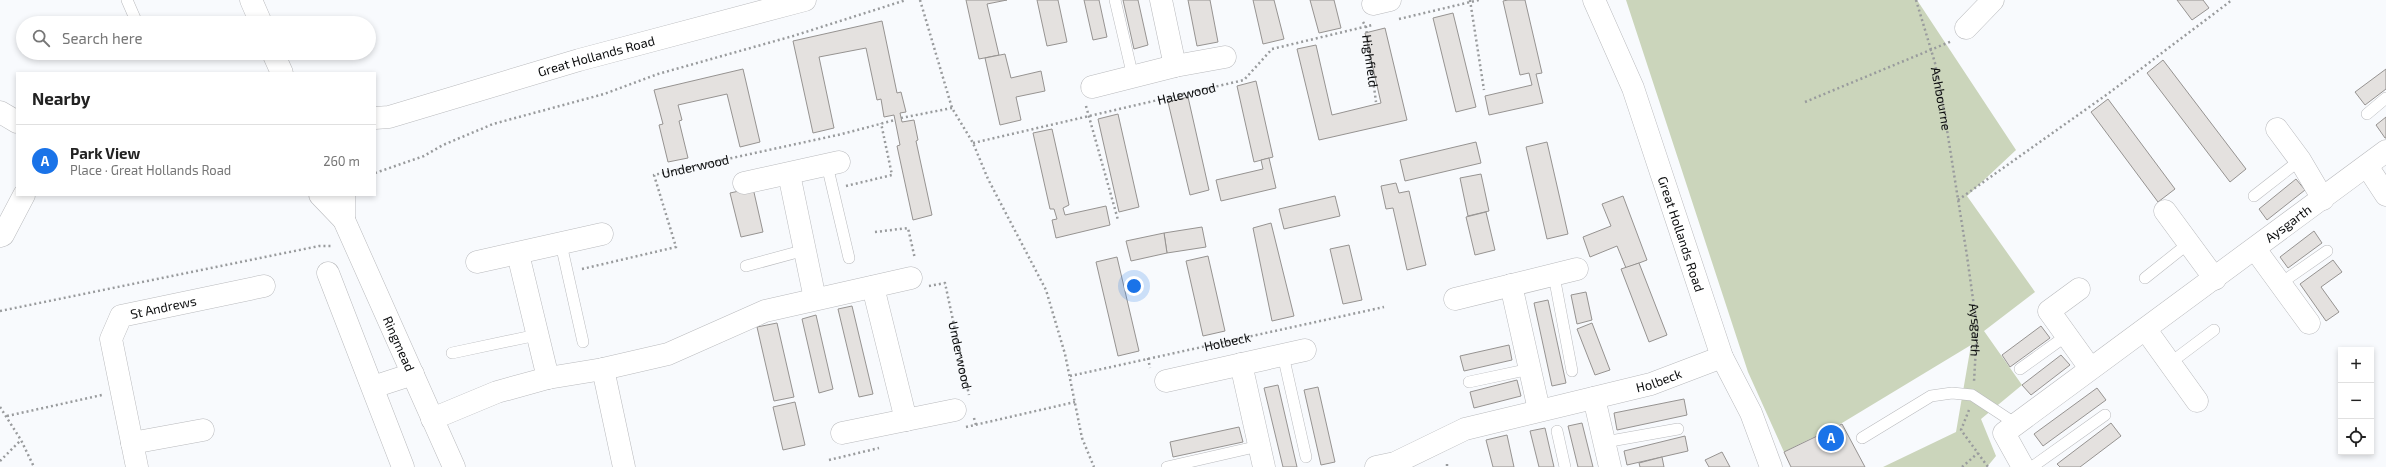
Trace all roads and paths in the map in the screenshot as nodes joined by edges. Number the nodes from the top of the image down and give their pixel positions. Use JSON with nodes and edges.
{"nodes":[{"id":1,"x":127,"y":0,"type":"edge"},
{"id":2,"x":251,"y":0,"type":"edge"},
{"id":3,"x":805,"y":0,"type":"edge"},
{"id":4,"x":906,"y":0,"type":"edge"},
{"id":5,"x":920,"y":0,"type":"edge"},
{"id":6,"x":1115,"y":0,"type":"edge"},
{"id":7,"x":1161,"y":0,"type":"edge"},
{"id":8,"x":1594,"y":0,"type":"edge"},
{"id":9,"x":1916,"y":0,"type":"edge"},
{"id":10,"x":1993,"y":0,"type":"edge"},
{"id":11,"x":2232,"y":0,"type":"edge"},
{"id":12,"x":1471,"y":1,"type":"edge"},
{"id":13,"x":1375,"y":8,"type":"edge"},
{"id":14,"x":134,"y":16,"type":"edge"},
{"id":15,"x":258,"y":16,"type":"edge"},
{"id":16,"x":1966,"y":28,"type":"dead end"},
{"id":17,"x":1272,"y":49,"type":"dead end"},
{"id":18,"x":1931,"y":50,"type":"junction"},
{"id":19,"x":1225,"y":58,"type":"dead end"},
{"id":20,"x":277,"y":60,"type":"edge"},
{"id":21,"x":1175,"y":66,"type":"junction"},
{"id":22,"x":282,"y":72,"type":"edge"},
{"id":23,"x":1133,"y":77,"type":"junction"},
{"id":24,"x":1092,"y":87,"type":"joint"},
{"id":25,"x":1484,"y":90,"type":"dead end"},
{"id":26,"x":2386,"y":98,"type":"edge"},
{"id":27,"x":1376,"y":102,"type":"dead end"},
{"id":28,"x":1804,"y":102,"type":"dead end"},
{"id":29,"x":952,"y":108,"type":"junction"},
{"id":30,"x":0,"y":112,"type":"edge"},
{"id":31,"x":2367,"y":114,"type":"dead end"},
{"id":32,"x":1089,"y":116,"type":"junction"},
{"id":33,"x":901,"y":118,"type":"dead end"},
{"id":34,"x":895,"y":120,"type":"dead end"},
{"id":35,"x":16,"y":121,"type":"edge"},
{"id":36,"x":380,"y":122,"type":"edge"},
{"id":37,"x":881,"y":123,"type":"junction"},
{"id":38,"x":2277,"y":129,"type":"dead end"},
{"id":39,"x":973,"y":143,"type":"junction"},
{"id":40,"x":2386,"y":152,"type":"edge"},
{"id":41,"x":2300,"y":160,"type":"junction"},
{"id":42,"x":833,"y":164,"type":"joint"},
{"id":43,"x":2367,"y":166,"type":"junction"},
{"id":44,"x":376,"y":173,"type":"edge"},
{"id":45,"x":789,"y":174,"type":"junction"},
{"id":46,"x":744,"y":183,"type":"dead end"},
{"id":47,"x":832,"y":189,"type":"junction"},
{"id":48,"x":2386,"y":195,"type":"edge"},
{"id":49,"x":23,"y":196,"type":"edge"},
{"id":50,"x":321,"y":196,"type":"edge"},
{"id":51,"x":344,"y":196,"type":"edge"},
{"id":52,"x":2254,"y":196,"type":"dead end"},
{"id":53,"x":2323,"y":199,"type":"junction"},
{"id":54,"x":1958,"y":200,"type":"junction"},
{"id":55,"x":2165,"y":211,"type":"dead end"},
{"id":56,"x":344,"y":220,"type":"junction"},
{"id":57,"x":1118,"y":220,"type":"dead end"},
{"id":58,"x":875,"y":232,"type":"dead end"},
{"id":59,"x":602,"y":234,"type":"dead end"},
{"id":60,"x":0,"y":236,"type":"edge"},
{"id":61,"x":2189,"y":243,"type":"junction"},
{"id":62,"x":561,"y":244,"type":"junction"},
{"id":63,"x":334,"y":246,"type":"dead end"},
{"id":64,"x":2256,"y":249,"type":"junction"},
{"id":65,"x":805,"y":250,"type":"junction"},
{"id":66,"x":2327,"y":251,"type":"dead end"},
{"id":67,"x":518,"y":254,"type":"junction"},
{"id":68,"x":850,"y":258,"type":"dead end"},
{"id":69,"x":477,"y":262,"type":"dead end"},
{"id":70,"x":746,"y":266,"type":"dead end"},
{"id":71,"x":1577,"y":269,"type":"dead end"},
{"id":72,"x":328,"y":273,"type":"dead end"},
{"id":73,"x":568,"y":273,"type":"junction"},
{"id":74,"x":917,"y":276,"type":"junction"},
{"id":75,"x":1554,"y":276,"type":"junction"},
{"id":76,"x":2146,"y":278,"type":"dead end"},
{"id":77,"x":2215,"y":279,"type":"junction"},
{"id":78,"x":2281,"y":283,"type":"junction"},
{"id":79,"x":1511,"y":285,"type":"junction"},
{"id":80,"x":264,"y":286,"type":"dead end"},
{"id":81,"x":873,"y":287,"type":"junction"},
{"id":82,"x":2079,"y":289,"type":"dead end"},
{"id":83,"x":816,"y":299,"type":"junction"},
{"id":84,"x":1456,"y":299,"type":"dead end"},
{"id":85,"x":1384,"y":306,"type":"dead end"},
{"id":86,"x":0,"y":311,"type":"edge"},
{"id":87,"x":2309,"y":323,"type":"dead end"},
{"id":88,"x":2146,"y":330,"type":"junction"},
{"id":89,"x":2214,"y":330,"type":"dead end"},
{"id":90,"x":537,"y":335,"type":"junction"},
{"id":91,"x":2066,"y":336,"type":"junction"},
{"id":92,"x":583,"y":342,"type":"dead end"},
{"id":93,"x":1306,"y":350,"type":"dead end"},
{"id":94,"x":452,"y":353,"type":"dead end"},
{"id":95,"x":1284,"y":355,"type":"junction"},
{"id":96,"x":1722,"y":356,"type":"junction"},
{"id":97,"x":2170,"y":363,"type":"junction"},
{"id":98,"x":1241,"y":364,"type":"junction"},
{"id":99,"x":2090,"y":368,"type":"junction"},
{"id":100,"x":1530,"y":369,"type":"junction"},
{"id":101,"x":2020,"y":369,"type":"dead end"},
{"id":102,"x":603,"y":370,"type":"junction"},
{"id":103,"x":1572,"y":371,"type":"dead end"},
{"id":104,"x":413,"y":374,"type":"junction"},
{"id":105,"x":1070,"y":376,"type":"junction"},
{"id":106,"x":548,"y":378,"type":"junction"},
{"id":107,"x":1166,"y":381,"type":"dead end"},
{"id":108,"x":1469,"y":382,"type":"dead end"},
{"id":109,"x":373,"y":387,"type":"junction"},
{"id":110,"x":121,"y":391,"type":"junction"},
{"id":111,"x":1972,"y":395,"type":"junction"},
{"id":112,"x":1594,"y":398,"type":"junction"},
{"id":113,"x":2197,"y":401,"type":"dead end"},
{"id":114,"x":0,"y":407,"type":"edge"},
{"id":115,"x":966,"y":408,"type":"junction"},
{"id":116,"x":1539,"y":410,"type":"junction"},
{"id":117,"x":2105,"y":415,"type":"dead end"},
{"id":118,"x":7,"y":416,"type":"junction"},
{"id":119,"x":432,"y":419,"type":"junction"},
{"id":120,"x":906,"y":420,"type":"junction"},
{"id":121,"x":2016,"y":424,"type":"junction"},
{"id":122,"x":976,"y":425,"type":"dead end"},
{"id":123,"x":1678,"y":429,"type":"dead end"},
{"id":124,"x":203,"y":430,"type":"dead end"},
{"id":125,"x":1557,"y":431,"type":"dead end"},
{"id":126,"x":842,"y":433,"type":"dead end"},
{"id":127,"x":1862,"y":438,"type":"dead end"},
{"id":128,"x":22,"y":440,"type":"junction"},
{"id":129,"x":1605,"y":442,"type":"junction"},
{"id":130,"x":132,"y":443,"type":"junction"},
{"id":131,"x":1259,"y":446,"type":"junction"},
{"id":132,"x":1978,"y":452,"type":"junction"},
{"id":133,"x":1306,"y":457,"type":"dead end"},
{"id":134,"x":0,"y":461,"type":"edge"},
{"id":135,"x":34,"y":467,"type":"edge"},
{"id":136,"x":137,"y":467,"type":"edge"},
{"id":137,"x":403,"y":467,"type":"edge"},
{"id":138,"x":454,"y":467,"type":"edge"},
{"id":139,"x":624,"y":467,"type":"edge"},
{"id":140,"x":1094,"y":467,"type":"edge"},
{"id":141,"x":1167,"y":467,"type":"edge"},
{"id":142,"x":1264,"y":467,"type":"edge"},
{"id":143,"x":1376,"y":467,"type":"edge"},
{"id":144,"x":1565,"y":467,"type":"edge"},
{"id":145,"x":1610,"y":467,"type":"edge"},
{"id":146,"x":1771,"y":467,"type":"edge"},
{"id":147,"x":1962,"y":467,"type":"edge"},
{"id":148,"x":1988,"y":467,"type":"edge"},
{"id":149,"x":2023,"y":467,"type":"edge"},
{"id":150,"x":2032,"y":467,"type":"edge"}],
"edges":[{"from":1,"to":14,"type":"lane"},
{"from":2,"to":15,"type":"street"},
{"from":3,"to":36,"type":"street","name":"Great Hollands Road"},
{"from":4,"to":44,"type":"path"},
{"from":5,"to":29,"type":"path"},
{"from":6,"to":23,"type":"lane"},
{"from":7,"to":21,"type":"street"},
{"from":8,"to":96,"type":"street","name":"Great Hollands Road"},
{"from":9,"to":18,"type":"path","name":"Ashbourne"},
{"from":10,"to":16,"type":"street"},
{"from":11,"to":54,"type":"path"},
{"from":12,"to":25,"type":"path"},
{"from":13,"to":27,"type":"path","name":"Highfield"},
{"from":17,"to":32,"type":"path","name":"Halewood"},
{"from":18,"to":28,"type":"path"},
{"from":18,"to":54,"type":"path","name":"Ashbourne"},
{"from":19,"to":21,"type":"street","name":"Halewood"},
{"from":20,"to":22,"type":"street"},
{"from":21,"to":23,"type":"street","name":"Halewood"},
{"from":23,"to":24,"type":"street","name":"Halewood"},
{"from":24,"to":32,"type":"path"},
{"from":26,"to":31,"type":"lane"},
{"from":29,"to":33,"type":"path"},
{"from":29,"to":39,"type":"path"},
{"from":30,"to":35,"type":"street"},
{"from":32,"to":39,"type":"path","name":"Halewood"},
{"from":32,"to":57,"type":"path"},
{"from":34,"to":37,"type":"path","name":"Underwood"},
{"from":37,"to":47,"type":"path"},
{"from":37,"to":73,"type":"path","name":"Underwood"},
{"from":38,"to":41,"type":"street","name":"Aysgarth"},
{"from":39,"to":105,"type":"path"},
{"from":40,"to":43,"type":"street","name":"Aysgarth"},
{"from":41,"to":52,"type":"lane"},
{"from":41,"to":53,"type":"street","name":"Aysgarth"},
{"from":42,"to":45,"type":"street"},
{"from":42,"to":47,"type":"lane"},
{"from":43,"to":48,"type":"street"},
{"from":43,"to":53,"type":"street","name":"Aysgarth"},
{"from":45,"to":46,"type":"street"},
{"from":45,"to":65,"type":"street"},
{"from":47,"to":68,"type":"lane"},
{"from":49,"to":60,"type":"street"},
{"from":50,"to":56,"type":"street","name":"Ringmead"},
{"from":51,"to":56,"type":"street","name":"Ringmead"},
{"from":53,"to":64,"type":"street","name":"Aysgarth"},
{"from":54,"to":111,"type":"path","name":"Aysgarth"},
{"from":55,"to":61,"type":"street"},
{"from":56,"to":104,"type":"street","name":"Ringmead"},
{"from":58,"to":74,"type":"path"},
{"from":59,"to":62,"type":"street"},
{"from":61,"to":76,"type":"lane"},
{"from":61,"to":77,"type":"street"},
{"from":62,"to":67,"type":"street"},
{"from":62,"to":73,"type":"lane"},
{"from":63,"to":86,"type":"path"},
{"from":64,"to":77,"type":"street","name":"Aysgarth"},
{"from":64,"to":78,"type":"street","name":"Aysgarth"},
{"from":65,"to":70,"type":"lane"},
{"from":65,"to":83,"type":"street"},
{"from":66,"to":78,"type":"lane"},
{"from":67,"to":69,"type":"street"},
{"from":67,"to":90,"type":"street"},
{"from":71,"to":75,"type":"street"},
{"from":72,"to":109,"type":"street"},
{"from":73,"to":92,"type":"lane"},
{"from":74,"to":81,"type":"street"},
{"from":74,"to":115,"type":"path","name":"Underwood"},
{"from":75,"to":79,"type":"street"},
{"from":75,"to":103,"type":"lane"},
{"from":77,"to":88,"type":"street","name":"Aysgarth"},
{"from":78,"to":87,"type":"street","name":"Aysgarth"},
{"from":79,"to":84,"type":"street"},
{"from":79,"to":100,"type":"street"},
{"from":80,"to":110,"type":"street","name":"St Andrews"},
{"from":81,"to":83,"type":"street"},
{"from":81,"to":120,"type":"street"},
{"from":82,"to":91,"type":"street"},
{"from":83,"to":102,"type":"street"},
{"from":85,"to":105,"type":"path","name":"Holbeck"},
{"from":88,"to":97,"type":"street"},
{"from":88,"to":99,"type":"street","name":"Aysgarth"},
{"from":89,"to":97,"type":"lane"},
{"from":90,"to":94,"type":"lane"},
{"from":90,"to":106,"type":"street"},
{"from":91,"to":99,"type":"street"},
{"from":91,"to":101,"type":"lane"},
{"from":93,"to":95,"type":"street","name":"Holbeck"},
{"from":95,"to":98,"type":"street","name":"Holbeck"},
{"from":95,"to":133,"type":"lane"},
{"from":96,"to":112,"type":"street","name":"Holbeck"},
{"from":96,"to":146,"type":"street","name":"Great Hollands Road"},
{"from":97,"to":113,"type":"street"},
{"from":98,"to":107,"type":"street","name":"Holbeck"},
{"from":98,"to":131,"type":"street","name":"Holbeck"},
{"from":99,"to":121,"type":"street","name":"Aysgarth"},
{"from":100,"to":108,"type":"lane"},
{"from":100,"to":116,"type":"street"},
{"from":102,"to":106,"type":"street"},
{"from":102,"to":139,"type":"street"},
{"from":104,"to":109,"type":"street"},
{"from":104,"to":119,"type":"street","name":"Ringmead"},
{"from":105,"to":140,"type":"path"},
{"from":106,"to":119,"type":"street"},
{"from":109,"to":137,"type":"street"},
{"from":110,"to":118,"type":"path"},
{"from":110,"to":130,"type":"street","name":"St Andrews"},
{"from":111,"to":121,"type":"lane"},
{"from":111,"to":127,"type":"lane"},
{"from":111,"to":132,"type":"path","name":"Aysgarth"},
{"from":112,"to":116,"type":"street","name":"Holbeck"},
{"from":112,"to":129,"type":"street"},
{"from":114,"to":118,"type":"path"},
{"from":115,"to":120,"type":"street"},
{"from":115,"to":122,"type":"path","name":"Underwood"},
{"from":116,"to":143,"type":"street","name":"Holbeck"},
{"from":117,"to":150,"type":"lane"},
{"from":118,"to":128,"type":"path"},
{"from":119,"to":138,"type":"street","name":"Ringmead"},
{"from":120,"to":126,"type":"street"},
{"from":121,"to":149,"type":"street","name":"Aysgarth"},
{"from":123,"to":129,"type":"lane"},
{"from":124,"to":130,"type":"street"},
{"from":125,"to":144,"type":"lane"},
{"from":128,"to":134,"type":"path"},
{"from":128,"to":135,"type":"path"},
{"from":129,"to":145,"type":"street"},
{"from":130,"to":136,"type":"street","name":"St Andrews"},
{"from":131,"to":141,"type":"lane"},
{"from":131,"to":142,"type":"street","name":"Holbeck"},
{"from":132,"to":147,"type":"path"},
{"from":132,"to":148,"type":"path","name":"Aysgarth"}]}
